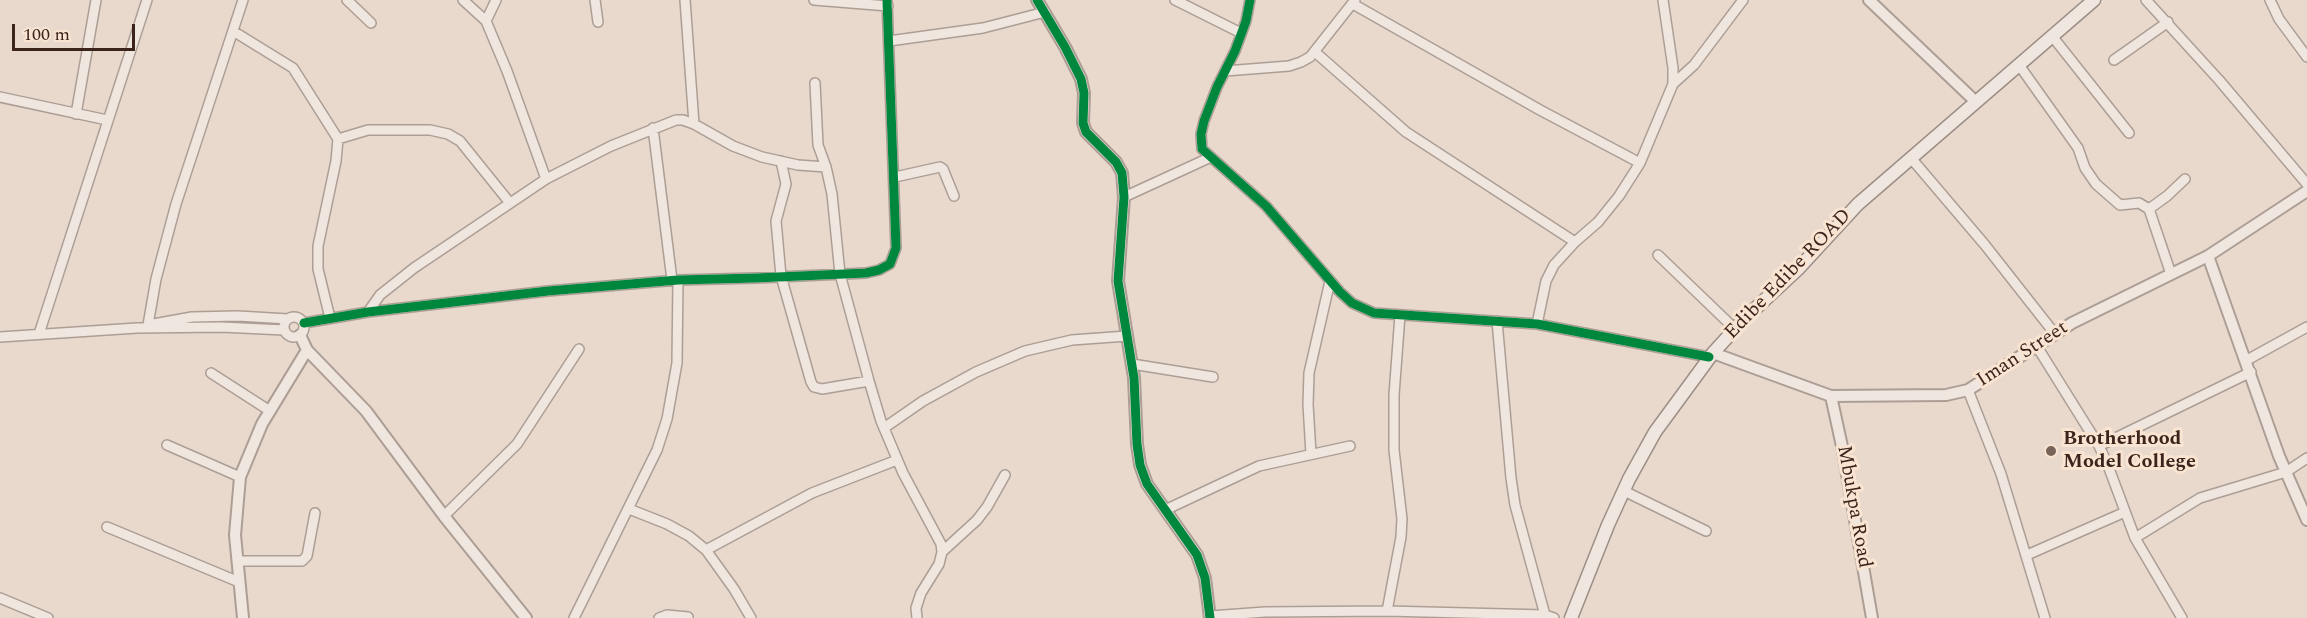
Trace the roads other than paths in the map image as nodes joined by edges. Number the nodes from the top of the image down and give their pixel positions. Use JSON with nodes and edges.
{"nodes":[{"id":1,"x":96,"y":0,"type":"edge"},
{"id":2,"x":147,"y":0,"type":"edge"},
{"id":3,"x":243,"y":0,"type":"edge"},
{"id":4,"x":348,"y":0,"type":"edge"},
{"id":5,"x":463,"y":0,"type":"edge"},
{"id":6,"x":496,"y":0,"type":"edge"},
{"id":7,"x":596,"y":0,"type":"edge"},
{"id":8,"x":685,"y":0,"type":"edge"},
{"id":9,"x":813,"y":0,"type":"edge"},
{"id":10,"x":1037,"y":0,"type":"edge"},
{"id":11,"x":1175,"y":0,"type":"edge"},
{"id":12,"x":1250,"y":0,"type":"edge"},
{"id":13,"x":1663,"y":0,"type":"edge"},
{"id":14,"x":1743,"y":0,"type":"edge"},
{"id":15,"x":1869,"y":0,"type":"edge"},
{"id":16,"x":2094,"y":0,"type":"edge"},
{"id":17,"x":2146,"y":0,"type":"edge"},
{"id":18,"x":2270,"y":0,"type":"edge"},
{"id":19,"x":1354,"y":2,"type":"edge"},
{"id":20,"x":887,"y":3,"type":"edge"},
{"id":21,"x":1045,"y":12,"type":"junction"},
{"id":22,"x":486,"y":21,"type":"junction"},
{"id":23,"x":598,"y":22,"type":"dead end"},
{"id":24,"x":2168,"y":22,"type":"junction"},
{"id":25,"x":371,"y":23,"type":"dead end"},
{"id":26,"x":233,"y":31,"type":"junction"},
{"id":27,"x":1241,"y":33,"type":"junction"},
{"id":28,"x":2052,"y":36,"type":"junction"},
{"id":29,"x":889,"y":41,"type":"junction"},
{"id":30,"x":1315,"y":52,"type":"junction"},
{"id":31,"x":2307,"y":57,"type":"edge"},
{"id":32,"x":2114,"y":60,"type":"dead end"},
{"id":33,"x":2019,"y":65,"type":"junction"},
{"id":34,"x":1225,"y":71,"type":"junction"},
{"id":35,"x":815,"y":83,"type":"dead end"},
{"id":36,"x":1673,"y":84,"type":"junction"},
{"id":37,"x":0,"y":98,"type":"edge"},
{"id":38,"x":1976,"y":102,"type":"junction"},
{"id":39,"x":76,"y":114,"type":"junction"},
{"id":40,"x":106,"y":120,"type":"junction"},
{"id":41,"x":694,"y":124,"type":"junction"},
{"id":42,"x":653,"y":128,"type":"junction"},
{"id":43,"x":2129,"y":133,"type":"dead end"},
{"id":44,"x":338,"y":140,"type":"junction"},
{"id":45,"x":1211,"y":157,"type":"junction"},
{"id":46,"x":1911,"y":158,"type":"junction"},
{"id":47,"x":782,"y":161,"type":"junction"},
{"id":48,"x":1640,"y":163,"type":"junction"},
{"id":49,"x":826,"y":167,"type":"junction"},
{"id":50,"x":895,"y":177,"type":"junction"},
{"id":51,"x":546,"y":179,"type":"junction"},
{"id":52,"x":2185,"y":179,"type":"dead end"},
{"id":53,"x":2307,"y":184,"type":"edge"},
{"id":54,"x":2307,"y":191,"type":"edge"},
{"id":55,"x":954,"y":196,"type":"dead end"},
{"id":56,"x":1124,"y":197,"type":"junction"},
{"id":57,"x":510,"y":203,"type":"junction"},
{"id":58,"x":2149,"y":209,"type":"junction"},
{"id":59,"x":1575,"y":242,"type":"junction"},
{"id":60,"x":1658,"y":255,"type":"dead end"},
{"id":61,"x":2208,"y":256,"type":"junction"},
{"id":62,"x":840,"y":273,"type":"junction"},
{"id":63,"x":2171,"y":274,"type":"junction"},
{"id":64,"x":781,"y":276,"type":"junction"},
{"id":65,"x":675,"y":280,"type":"junction"},
{"id":66,"x":1330,"y":281,"type":"junction"},
{"id":67,"x":368,"y":312,"type":"junction"},
{"id":68,"x":1401,"y":315,"type":"junction"},
{"id":69,"x":330,"y":318,"type":"junction"},
{"id":70,"x":288,"y":319,"type":"junction"},
{"id":71,"x":1497,"y":321,"type":"junction"},
{"id":72,"x":304,"y":323,"type":"junction"},
{"id":73,"x":1537,"y":324,"type":"junction"},
{"id":74,"x":148,"y":325,"type":"junction"},
{"id":75,"x":2307,"y":327,"type":"edge"},
{"id":76,"x":137,"y":328,"type":"junction"},
{"id":77,"x":1735,"y":329,"type":"junction"},
{"id":78,"x":284,"y":330,"type":"junction"},
{"id":79,"x":2055,"y":333,"type":"junction"},
{"id":80,"x":39,"y":334,"type":"junction"},
{"id":81,"x":300,"y":335,"type":"junction"},
{"id":82,"x":1127,"y":336,"type":"junction"},
{"id":83,"x":0,"y":337,"type":"edge"},
{"id":84,"x":2036,"y":345,"type":"junction"},
{"id":85,"x":579,"y":349,"type":"dead end"},
{"id":86,"x":307,"y":350,"type":"junction"},
{"id":87,"x":1711,"y":355,"type":"junction"},
{"id":88,"x":2247,"y":360,"type":"junction"},
{"id":89,"x":1132,"y":364,"type":"junction"},
{"id":90,"x":2251,"y":372,"type":"junction"},
{"id":91,"x":211,"y":373,"type":"dead end"},
{"id":92,"x":1213,"y":377,"type":"dead end"},
{"id":93,"x":869,"y":381,"type":"junction"},
{"id":94,"x":1968,"y":390,"type":"junction"},
{"id":95,"x":1831,"y":396,"type":"junction"},
{"id":96,"x":270,"y":411,"type":"junction"},
{"id":97,"x":884,"y":428,"type":"junction"},
{"id":98,"x":167,"y":445,"type":"dead end"},
{"id":99,"x":1350,"y":446,"type":"dead end"},
{"id":100,"x":2099,"y":446,"type":"junction"},
{"id":101,"x":1311,"y":453,"type":"junction"},
{"id":102,"x":2307,"y":458,"type":"edge"},
{"id":103,"x":897,"y":460,"type":"junction"},
{"id":104,"x":2286,"y":472,"type":"junction"},
{"id":105,"x":1005,"y":475,"type":"dead end"},
{"id":106,"x":240,"y":477,"type":"junction"},
{"id":107,"x":1624,"y":491,"type":"junction"},
{"id":108,"x":629,"y":509,"type":"junction"},
{"id":109,"x":1165,"y":510,"type":"junction"},
{"id":110,"x":2125,"y":512,"type":"junction"},
{"id":111,"x":315,"y":513,"type":"dead end"},
{"id":112,"x":444,"y":516,"type":"junction"},
{"id":113,"x":2307,"y":520,"type":"edge"},
{"id":114,"x":107,"y":527,"type":"dead end"},
{"id":115,"x":1706,"y":531,"type":"dead end"},
{"id":116,"x":2134,"y":538,"type":"junction"},
{"id":117,"x":706,"y":550,"type":"junction"},
{"id":118,"x":942,"y":552,"type":"junction"},
{"id":119,"x":2027,"y":555,"type":"junction"},
{"id":120,"x":238,"y":561,"type":"junction"},
{"id":121,"x":239,"y":582,"type":"junction"},
{"id":122,"x":0,"y":598,"type":"edge"},
{"id":123,"x":1387,"y":611,"type":"junction"},
{"id":124,"x":688,"y":617,"type":"edge"},
{"id":125,"x":1210,"y":617,"type":"edge"},
{"id":126,"x":1550,"y":617,"type":"edge"},
{"id":127,"x":48,"y":618,"type":"edge"},
{"id":128,"x":243,"y":618,"type":"edge"},
{"id":129,"x":526,"y":618,"type":"edge"},
{"id":130,"x":574,"y":618,"type":"edge"},
{"id":131,"x":659,"y":618,"type":"edge"},
{"id":132,"x":751,"y":618,"type":"edge"},
{"id":133,"x":917,"y":618,"type":"edge"},
{"id":134,"x":1571,"y":618,"type":"edge"},
{"id":135,"x":1872,"y":618,"type":"edge"},
{"id":136,"x":2045,"y":618,"type":"edge"},
{"id":137,"x":2182,"y":618,"type":"edge"}],
"edges":[{"from":1,"to":39,"type":"street"},
{"from":2,"to":40,"type":"street"},
{"from":3,"to":26,"type":"street"},
{"from":4,"to":25,"type":"street"},
{"from":5,"to":22,"type":"street"},
{"from":6,"to":22,"type":"street"},
{"from":7,"to":23,"type":"street"},
{"from":8,"to":41,"type":"street"},
{"from":9,"to":20,"type":"street"},
{"from":10,"to":21,"type":"street"},
{"from":11,"to":27,"type":"street"},
{"from":12,"to":27,"type":"street"},
{"from":13,"to":36,"type":"street"},
{"from":14,"to":36,"type":"street"},
{"from":15,"to":38,"type":"street"},
{"from":16,"to":28,"type":"main road","name":"Edibe Edibe ROAD"},
{"from":17,"to":24,"type":"street"},
{"from":18,"to":31,"type":"street"},
{"from":19,"to":30,"type":"street"},
{"from":19,"to":48,"type":"street"},
{"from":20,"to":29,"type":"street"},
{"from":21,"to":29,"type":"street"},
{"from":21,"to":56,"type":"street"},
{"from":22,"to":51,"type":"street"},
{"from":24,"to":32,"type":"street"},
{"from":24,"to":53,"type":"street"},
{"from":26,"to":44,"type":"street"},
{"from":26,"to":74,"type":"street"},
{"from":27,"to":34,"type":"street"},
{"from":28,"to":33,"type":"main road","name":"Edibe Edibe ROAD"},
{"from":28,"to":43,"type":"street"},
{"from":29,"to":50,"type":"street"},
{"from":30,"to":34,"type":"street"},
{"from":30,"to":59,"type":"street"},
{"from":33,"to":38,"type":"main road","name":"Edibe Edibe ROAD"},
{"from":33,"to":58,"type":"street"},
{"from":34,"to":45,"type":"street"},
{"from":35,"to":49,"type":"street"},
{"from":36,"to":48,"type":"street"},
{"from":37,"to":39,"type":"street"},
{"from":38,"to":46,"type":"main road","name":"Edibe Edibe ROAD"},
{"from":39,"to":40,"type":"street"},
{"from":40,"to":80,"type":"street"},
{"from":41,"to":42,"type":"street"},
{"from":41,"to":47,"type":"street"},
{"from":42,"to":51,"type":"street"},
{"from":42,"to":65,"type":"street"},
{"from":44,"to":57,"type":"street"},
{"from":44,"to":69,"type":"street"},
{"from":45,"to":56,"type":"street"},
{"from":45,"to":66,"type":"street"},
{"from":46,"to":77,"type":"main road","name":"Edibe Edibe ROAD"},
{"from":46,"to":79,"type":"street"},
{"from":47,"to":49,"type":"street"},
{"from":47,"to":64,"type":"street"},
{"from":48,"to":59,"type":"street"},
{"from":49,"to":62,"type":"street"},
{"from":50,"to":55,"type":"street"},
{"from":50,"to":62,"type":"street"},
{"from":51,"to":57,"type":"street"},
{"from":52,"to":58,"type":"street"},
{"from":54,"to":61,"type":"street","name":"Iman Street"},
{"from":56,"to":82,"type":"street"},
{"from":57,"to":67,"type":"street"},
{"from":58,"to":63,"type":"street"},
{"from":59,"to":73,"type":"street"},
{"from":60,"to":77,"type":"street"},
{"from":61,"to":63,"type":"street","name":"Iman Street"},
{"from":61,"to":88,"type":"street"},
{"from":62,"to":64,"type":"street"},
{"from":62,"to":93,"type":"street"},
{"from":63,"to":79,"type":"street","name":"Iman Street"},
{"from":64,"to":65,"type":"street"},
{"from":64,"to":93,"type":"street"},
{"from":65,"to":67,"type":"street"},
{"from":65,"to":108,"type":"street"},
{"from":66,"to":68,"type":"street"},
{"from":66,"to":101,"type":"street"},
{"from":67,"to":69,"type":"street"},
{"from":68,"to":71,"type":"street"},
{"from":68,"to":123,"type":"street"},
{"from":69,"to":72,"type":"street"},
{"from":70,"to":72,"type":"street"},
{"from":70,"to":74,"type":"street"},
{"from":70,"to":78,"type":"street"},
{"from":71,"to":73,"type":"street"},
{"from":71,"to":126,"type":"street"},
{"from":72,"to":81,"type":"street"},
{"from":73,"to":87,"type":"street"},
{"from":74,"to":76,"type":"street"},
{"from":75,"to":88,"type":"street"},
{"from":76,"to":78,"type":"street"},
{"from":76,"to":80,"type":"street"},
{"from":77,"to":87,"type":"main road","name":"Edibe Edibe ROAD"},
{"from":78,"to":81,"type":"street"},
{"from":79,"to":84,"type":"street","name":"Iman Street"},
{"from":80,"to":83,"type":"street"},
{"from":81,"to":86,"type":"street"},
{"from":82,"to":89,"type":"street"},
{"from":82,"to":97,"type":"street"},
{"from":84,"to":94,"type":"street","name":"Iman Street"},
{"from":84,"to":100,"type":"street"},
{"from":85,"to":112,"type":"street"},
{"from":86,"to":96,"type":"street"},
{"from":86,"to":112,"type":"street"},
{"from":87,"to":95,"type":"street","name":"Iman Street"},
{"from":87,"to":107,"type":"main road","name":"Edibe Edibe ROAD"},
{"from":88,"to":90,"type":"street"},
{"from":89,"to":92,"type":"street"},
{"from":89,"to":109,"type":"street"},
{"from":90,"to":100,"type":"street"},
{"from":90,"to":104,"type":"street"},
{"from":91,"to":96,"type":"street"},
{"from":93,"to":97,"type":"street"},
{"from":94,"to":95,"type":"street","name":"Iman Street"},
{"from":94,"to":119,"type":"street"},
{"from":95,"to":135,"type":"street","name":"Mbukpa Road"},
{"from":96,"to":106,"type":"street"},
{"from":97,"to":103,"type":"street"},
{"from":98,"to":106,"type":"street"},
{"from":99,"to":101,"type":"street"},
{"from":100,"to":110,"type":"street"},
{"from":101,"to":109,"type":"street"},
{"from":102,"to":104,"type":"street"},
{"from":103,"to":117,"type":"street"},
{"from":103,"to":118,"type":"street"},
{"from":104,"to":113,"type":"street"},
{"from":104,"to":116,"type":"street"},
{"from":105,"to":118,"type":"street"},
{"from":106,"to":120,"type":"street"},
{"from":107,"to":115,"type":"street"},
{"from":107,"to":134,"type":"main road","name":"Edibe Edibe ROAD"},
{"from":108,"to":117,"type":"street"},
{"from":108,"to":130,"type":"street"},
{"from":109,"to":125,"type":"street"},
{"from":110,"to":116,"type":"street"},
{"from":110,"to":119,"type":"street"},
{"from":111,"to":120,"type":"street"},
{"from":112,"to":129,"type":"street"},
{"from":114,"to":121,"type":"street"},
{"from":116,"to":137,"type":"street"},
{"from":117,"to":132,"type":"street"},
{"from":118,"to":133,"type":"street"},
{"from":119,"to":136,"type":"street"},
{"from":120,"to":121,"type":"street"},
{"from":121,"to":128,"type":"street"},
{"from":122,"to":127,"type":"street"},
{"from":123,"to":125,"type":"street"},
{"from":123,"to":126,"type":"street"},
{"from":124,"to":131,"type":"street"}]}
